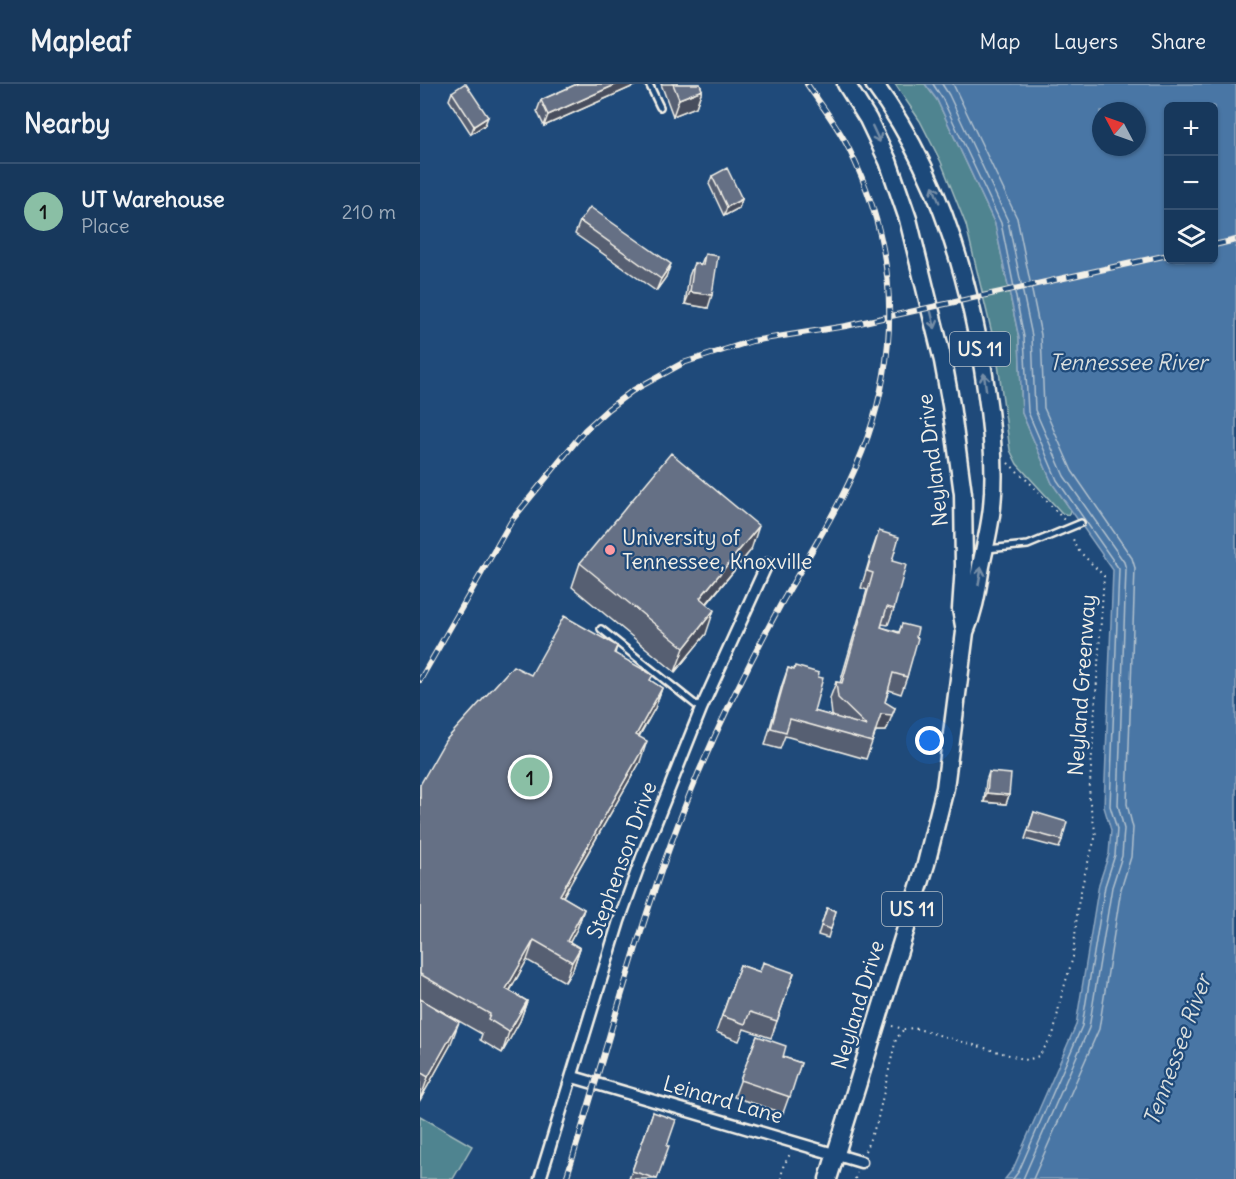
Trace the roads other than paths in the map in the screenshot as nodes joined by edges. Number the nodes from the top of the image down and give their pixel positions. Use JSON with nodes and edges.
{"nodes":[{"id":1,"x":649,"y":84,"type":"edge"},
{"id":2,"x":846,"y":84,"type":"edge"},
{"id":3,"x":874,"y":84,"type":"edge"},
{"id":4,"x":660,"y":107,"type":"dead end"},
{"id":5,"x":1081,"y":524,"type":"dead end"},
{"id":6,"x":985,"y":549,"type":"junction"},
{"id":7,"x":767,"y":564,"type":"dead end"},
{"id":8,"x":602,"y":629,"type":"dead end"},
{"id":9,"x":965,"y":632,"type":"junction"},
{"id":10,"x":701,"y":709,"type":"junction"},
{"id":11,"x":573,"y":1077,"type":"junction"},
{"id":12,"x":835,"y":1154,"type":"junction"},
{"id":13,"x":861,"y":1162,"type":"road end"},
{"id":14,"x":540,"y":1179,"type":"edge"},
{"id":15,"x":828,"y":1179,"type":"edge"}],
"edges":[{"from":1,"to":4,"type":"lane"},
{"from":2,"to":9,"type":"main road","name":"Neyland Drive","number":"US 11","one_way":true},
{"from":6,"to":3,"type":"main road","name":"Neyland Drive","number":"US 11","one_way":true},
{"from":5,"to":6,"type":"lane"},
{"from":9,"to":6,"type":"main road","name":"Neyland Drive","number":"US 11","one_way":true},
{"from":7,"to":10,"type":"street","name":"Stephenson Drive"},
{"from":8,"to":10,"type":"lane"},
{"from":9,"to":12,"type":"main road","name":"Neyland Drive","number":"US 11"},
{"from":10,"to":11,"type":"street","name":"Stephenson Drive"},
{"from":11,"to":12,"type":"street","name":"Leinard Lane"},
{"from":11,"to":14,"type":"street","name":"Stephenson Drive"},
{"from":12,"to":13,"type":"street","name":"Leinard Lane"},
{"from":12,"to":15,"type":"main road","name":"Neyland Drive","number":"US 11"}]}
